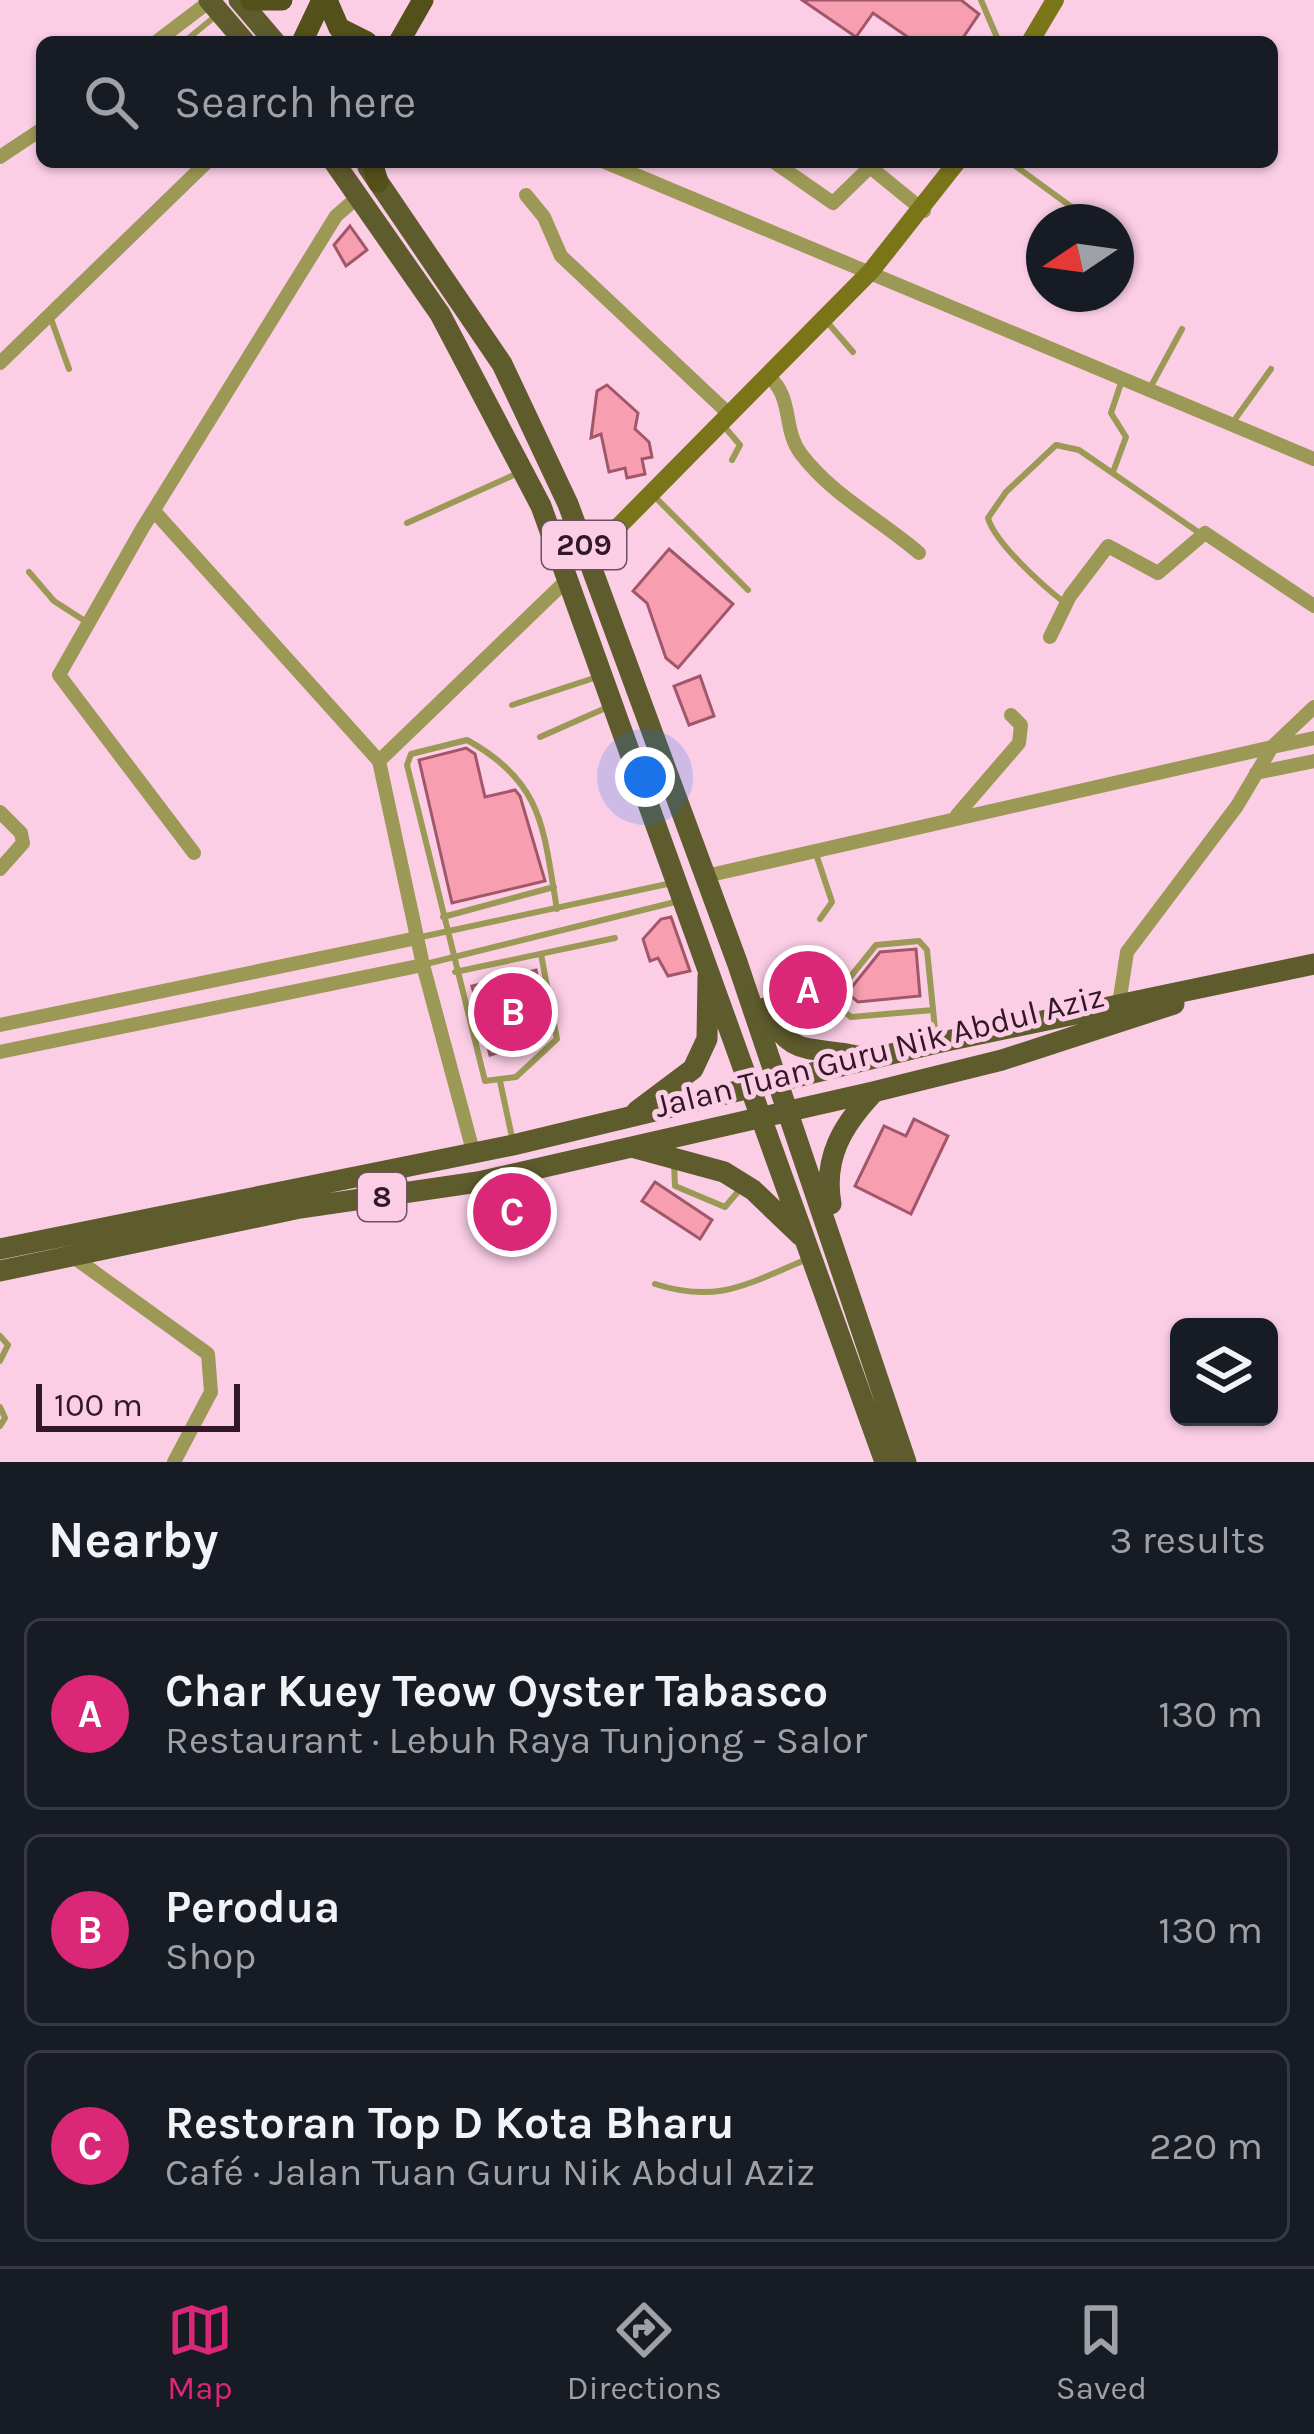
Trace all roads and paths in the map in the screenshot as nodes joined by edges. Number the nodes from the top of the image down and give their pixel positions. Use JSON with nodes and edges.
{"nodes":[{"id":1,"x":251,"y":0,"type":"edge"},
{"id":2,"x":282,"y":0,"type":"edge"},
{"id":3,"x":325,"y":0,"type":"edge"},
{"id":4,"x":981,"y":0,"type":"edge"},
{"id":5,"x":1054,"y":0,"type":"edge"},
{"id":6,"x":219,"y":3,"type":"edge"},
{"id":7,"x":166,"y":36,"type":"edge"},
{"id":8,"x":189,"y":36,"type":"edge"},
{"id":9,"x":240,"y":36,"type":"edge"},
{"id":10,"x":266,"y":36,"type":"edge"},
{"id":11,"x":305,"y":36,"type":"edge"},
{"id":12,"x":357,"y":36,"type":"edge"},
{"id":13,"x":996,"y":36,"type":"edge"},
{"id":14,"x":1033,"y":36,"type":"edge"},
{"id":15,"x":36,"y":133,"type":"edge"},
{"id":16,"x":0,"y":157,"type":"edge"},
{"id":17,"x":201,"y":168,"type":"edge"},
{"id":18,"x":619,"y":168,"type":"edge"},
{"id":19,"x":783,"y":168,"type":"edge"},
{"id":20,"x":865,"y":168,"type":"edge"},
{"id":21,"x":874,"y":168,"type":"edge"},
{"id":22,"x":953,"y":168,"type":"edge"},
{"id":23,"x":1018,"y":168,"type":"edge"},
{"id":24,"x":368,"y":176,"type":"edge"},
{"id":25,"x":526,"y":195,"type":"dead end"},
{"id":26,"x":1067,"y":204,"type":"edge"},
{"id":27,"x":924,"y":211,"type":"junction"},
{"id":28,"x":871,"y":271,"type":"junction"},
{"id":29,"x":50,"y":316,"type":"junction"},
{"id":30,"x":824,"y":318,"type":"junction"},
{"id":31,"x":1182,"y":329,"type":"dead end"},
{"id":32,"x":853,"y":352,"type":"dead end"},
{"id":33,"x":0,"y":363,"type":"edge"},
{"id":34,"x":68,"y":369,"type":"dead end"},
{"id":35,"x":1271,"y":369,"type":"dead end"},
{"id":36,"x":768,"y":376,"type":"junction"},
{"id":37,"x":1124,"y":377,"type":"junction"},
{"id":38,"x":1150,"y":388,"type":"junction"},
{"id":39,"x":725,"y":418,"type":"junction"},
{"id":40,"x":1233,"y":422,"type":"junction"},
{"id":41,"x":1314,"y":459,"type":"edge"},
{"id":42,"x":732,"y":460,"type":"dead end"},
{"id":43,"x":525,"y":471,"type":"junction"},
{"id":44,"x":1113,"y":472,"type":"junction"},
{"id":45,"x":652,"y":493,"type":"junction"},
{"id":46,"x":154,"y":511,"type":"junction"},
{"id":47,"x":407,"y":523,"type":"dead end"},
{"id":48,"x":1201,"y":534,"type":"junction"},
{"id":49,"x":586,"y":551,"type":"junction"},
{"id":50,"x":919,"y":553,"type":"dead end"},
{"id":51,"x":29,"y":572,"type":"dead end"},
{"id":52,"x":570,"y":578,"type":"junction"},
{"id":53,"x":748,"y":590,"type":"dead end"},
{"id":54,"x":1066,"y":604,"type":"junction"},
{"id":55,"x":1314,"y":606,"type":"edge"},
{"id":56,"x":88,"y":623,"type":"junction"},
{"id":57,"x":1050,"y":638,"type":"dead end"},
{"id":58,"x":605,"y":674,"type":"junction"},
{"id":59,"x":616,"y":704,"type":"junction"},
{"id":60,"x":512,"y":705,"type":"dead end"},
{"id":61,"x":1314,"y":707,"type":"edge"},
{"id":62,"x":1011,"y":715,"type":"dead end"},
{"id":63,"x":540,"y":737,"type":"dead end"},
{"id":64,"x":1314,"y":738,"type":"edge"},
{"id":65,"x":379,"y":760,"type":"junction"},
{"id":66,"x":1264,"y":760,"type":"junction"},
{"id":67,"x":1314,"y":760,"type":"edge"},
{"id":68,"x":0,"y":812,"type":"edge"},
{"id":69,"x":958,"y":815,"type":"junction"},
{"id":70,"x":814,"y":847,"type":"junction"},
{"id":71,"x":194,"y":853,"type":"dead end"},
{"id":72,"x":0,"y":869,"type":"edge"},
{"id":73,"x":706,"y":876,"type":"junction"},
{"id":74,"x":554,"y":887,"type":"junction"},
{"id":75,"x":682,"y":891,"type":"junction"},
{"id":76,"x":557,"y":909,"type":"junction"},
{"id":77,"x":442,"y":917,"type":"junction"},
{"id":78,"x":820,"y":919,"type":"dead end"},
{"id":79,"x":446,"y":933,"type":"junction"},
{"id":80,"x":417,"y":938,"type":"junction"},
{"id":81,"x":615,"y":938,"type":"dead end"},
{"id":82,"x":541,"y":954,"type":"junction"},
{"id":83,"x":452,"y":956,"type":"junction"},
{"id":84,"x":737,"y":962,"type":"junction"},
{"id":85,"x":1314,"y":964,"type":"edge"},
{"id":86,"x":422,"y":965,"type":"junction"},
{"id":87,"x":708,"y":966,"type":"junction"},
{"id":88,"x":455,"y":972,"type":"junction"},
{"id":89,"x":1235,"y":981,"type":"junction"},
{"id":90,"x":1119,"y":1004,"type":"junction"},
{"id":91,"x":933,"y":1010,"type":"junction"},
{"id":92,"x":0,"y":1025,"type":"edge"},
{"id":93,"x":937,"y":1043,"type":"junction"},
{"id":94,"x":0,"y":1052,"type":"edge"},
{"id":95,"x":869,"y":1061,"type":"junction"},
{"id":96,"x":500,"y":1081,"type":"junction"},
{"id":97,"x":778,"y":1082,"type":"junction"},
{"id":98,"x":752,"y":1089,"type":"junction"},
{"id":99,"x":873,"y":1092,"type":"junction"},
{"id":100,"x":788,"y":1111,"type":"junction"},
{"id":101,"x":762,"y":1117,"type":"junction"},
{"id":102,"x":628,"y":1120,"type":"junction"},
{"id":103,"x":513,"y":1144,"type":"junction"},
{"id":104,"x":632,"y":1147,"type":"junction"},
{"id":105,"x":473,"y":1151,"type":"junction"},
{"id":106,"x":675,"y":1159,"type":"junction"},
{"id":107,"x":744,"y":1184,"type":"junction"},
{"id":108,"x":831,"y":1231,"type":"junction"},
{"id":109,"x":0,"y":1249,"type":"edge"},
{"id":110,"x":808,"y":1249,"type":"junction"},
{"id":111,"x":72,"y":1256,"type":"junction"},
{"id":112,"x":0,"y":1271,"type":"edge"},
{"id":113,"x":655,"y":1284,"type":"dead end"},
{"id":114,"x":0,"y":1336,"type":"edge"},
{"id":115,"x":0,"y":1361,"type":"edge"},
{"id":116,"x":0,"y":1407,"type":"edge"},
{"id":117,"x":0,"y":1426,"type":"edge"},
{"id":118,"x":174,"y":1462,"type":"edge"},
{"id":119,"x":885,"y":1462,"type":"edge"},
{"id":120,"x":906,"y":1462,"type":"edge"}],
"edges":[{"from":1,"to":2,"type":"highway"},
{"from":3,"to":11,"type":"highway"},
{"from":3,"to":12,"type":"highway"},
{"from":4,"to":13,"type":"lane"},
{"from":5,"to":14,"type":"main road"},
{"from":6,"to":7,"type":"street"},
{"from":6,"to":8,"type":"lane"},
{"from":6,"to":9,"type":"main road"},
{"from":6,"to":10,"type":"main road"},
{"from":15,"to":16,"type":"street"},
{"from":17,"to":29,"type":"street"},
{"from":18,"to":28,"type":"street"},
{"from":19,"to":20,"type":"street"},
{"from":21,"to":27,"type":"street"},
{"from":22,"to":27,"type":"main road"},
{"from":23,"to":26,"type":"lane"},
{"from":24,"to":43,"type":"main road","number":"209"},
{"from":24,"to":46,"type":"street"},
{"from":24,"to":49,"type":"main road","number":"209"},
{"from":25,"to":39,"type":"street"},
{"from":27,"to":28,"type":"main road"},
{"from":28,"to":30,"type":"main road"},
{"from":28,"to":37,"type":"street"},
{"from":29,"to":33,"type":"street"},
{"from":29,"to":34,"type":"lane"},
{"from":30,"to":32,"type":"lane"},
{"from":30,"to":36,"type":"main road"},
{"from":31,"to":38,"type":"lane"},
{"from":35,"to":40,"type":"lane"},
{"from":36,"to":39,"type":"main road"},
{"from":36,"to":50,"type":"street"},
{"from":37,"to":38,"type":"street"},
{"from":37,"to":44,"type":"lane"},
{"from":38,"to":40,"type":"street"},
{"from":39,"to":42,"type":"lane"},
{"from":39,"to":45,"type":"main road"},
{"from":40,"to":41,"type":"street"},
{"from":43,"to":47,"type":"lane"},
{"from":43,"to":52,"type":"main road","number":"209"},
{"from":44,"to":48,"type":"lane"},
{"from":44,"to":54,"type":"lane"},
{"from":45,"to":49,"type":"main road"},
{"from":45,"to":53,"type":"lane"},
{"from":46,"to":56,"type":"street"},
{"from":46,"to":65,"type":"street"},
{"from":48,"to":54,"type":"street"},
{"from":48,"to":55,"type":"street"},
{"from":49,"to":73,"type":"main road","number":"209"},
{"from":51,"to":56,"type":"lane"},
{"from":52,"to":58,"type":"main road","number":"209"},
{"from":52,"to":65,"type":"street"},
{"from":54,"to":57,"type":"street"},
{"from":56,"to":71,"type":"street"},
{"from":58,"to":59,"type":"main road","number":"209"},
{"from":58,"to":60,"type":"lane"},
{"from":59,"to":63,"type":"lane"},
{"from":59,"to":75,"type":"main road","number":"209"},
{"from":61,"to":66,"type":"street"},
{"from":62,"to":69,"type":"street"},
{"from":64,"to":66,"type":"street"},
{"from":65,"to":80,"type":"street"},
{"from":66,"to":67,"type":"street"},
{"from":66,"to":69,"type":"street"},
{"from":66,"to":90,"type":"street"},
{"from":68,"to":72,"type":"street"},
{"from":69,"to":70,"type":"street"},
{"from":70,"to":73,"type":"street"},
{"from":70,"to":78,"type":"lane"},
{"from":73,"to":84,"type":"main road","number":"209"},
{"from":74,"to":76,"type":"lane"},
{"from":74,"to":77,"type":"lane"},
{"from":74,"to":77,"type":"lane"},
{"from":75,"to":76,"type":"lane"},
{"from":75,"to":83,"type":"lane"},
{"from":75,"to":87,"type":"main road","number":"209"},
{"from":76,"to":79,"type":"lane"},
{"from":77,"to":79,"type":"lane"},
{"from":79,"to":80,"type":"lane"},
{"from":79,"to":83,"type":"lane"},
{"from":80,"to":86,"type":"street"},
{"from":80,"to":92,"type":"street"},
{"from":81,"to":82,"type":"lane"},
{"from":82,"to":88,"type":"lane"},
{"from":82,"to":96,"type":"lane"},
{"from":83,"to":86,"type":"lane"},
{"from":83,"to":88,"type":"lane"},
{"from":84,"to":95,"type":"main road"},
{"from":84,"to":97,"type":"main road","number":"209"},
{"from":85,"to":89,"type":"main road","number":"8"},
{"from":86,"to":94,"type":"street"},
{"from":86,"to":105,"type":"street"},
{"from":87,"to":98,"type":"main road","number":"209"},
{"from":87,"to":102,"type":"main road"},
{"from":88,"to":96,"type":"lane"},
{"from":89,"to":90,"type":"main road","name":"Jalan Tuan Guru Nik Abdul Aziz","number":"8"},
{"from":89,"to":99,"type":"main road","name":"Jalan Tuan Guru Nik Abdul Aziz","number":"8"},
{"from":90,"to":93,"type":"main road","name":"Jalan Tuan Guru Nik Abdul Aziz","number":"8"},
{"from":91,"to":91,"type":"lane"},
{"from":91,"to":93,"type":"lane"},
{"from":93,"to":95,"type":"main road","name":"Jalan Tuan Guru Nik Abdul Aziz","number":"8"},
{"from":95,"to":97,"type":"main road","name":"Jalan Tuan Guru Nik Abdul Aziz","number":"8"},
{"from":96,"to":103,"type":"lane"},
{"from":97,"to":98,"type":"main road","name":"Jalan Tuan Guru Nik Abdul Aziz","number":"8"},
{"from":97,"to":100,"type":"main road"},
{"from":98,"to":101,"type":"main road"},
{"from":98,"to":102,"type":"main road","name":"Jalan Tuan Guru Nik Abdul Aziz","number":"8"},
{"from":99,"to":100,"type":"main road","name":"Jalan Tuan Guru Nik Abdul Aziz","number":"8"},
{"from":99,"to":108,"type":"main road"},
{"from":100,"to":101,"type":"main road","name":"Jalan Tuan Guru Nik Abdul Aziz","number":"8"},
{"from":100,"to":108,"type":"main road"},
{"from":101,"to":104,"type":"main road","name":"Jalan Tuan Guru Nik Abdul Aziz","number":"8"},
{"from":101,"to":110,"type":"main road"},
{"from":102,"to":103,"type":"main road","name":"Jalan Tuan Guru Nik Abdul Aziz","number":"8"},
{"from":103,"to":105,"type":"main road","name":"Jalan Tuan Guru Nik Abdul Aziz","number":"8"},
{"from":104,"to":106,"type":"main road"},
{"from":104,"to":111,"type":"main road","name":"Jalan Tuan Guru Nik Abdul Aziz","number":"8"},
{"from":105,"to":109,"type":"main road","name":"Jalan Tuan Guru Nik Abdul Aziz","number":"8"},
{"from":106,"to":107,"type":"main road"},
{"from":106,"to":107,"type":"lane"},
{"from":107,"to":110,"type":"main road"},
{"from":108,"to":120,"type":"main road"},
{"from":110,"to":113,"type":"lane"},
{"from":110,"to":119,"type":"main road"},
{"from":111,"to":112,"type":"main road","name":"Jalan Tuan Guru Nik Abdul Aziz","number":"8"},
{"from":111,"to":118,"type":"street"},
{"from":114,"to":115,"type":"lane"},
{"from":116,"to":117,"type":"lane"}]}
